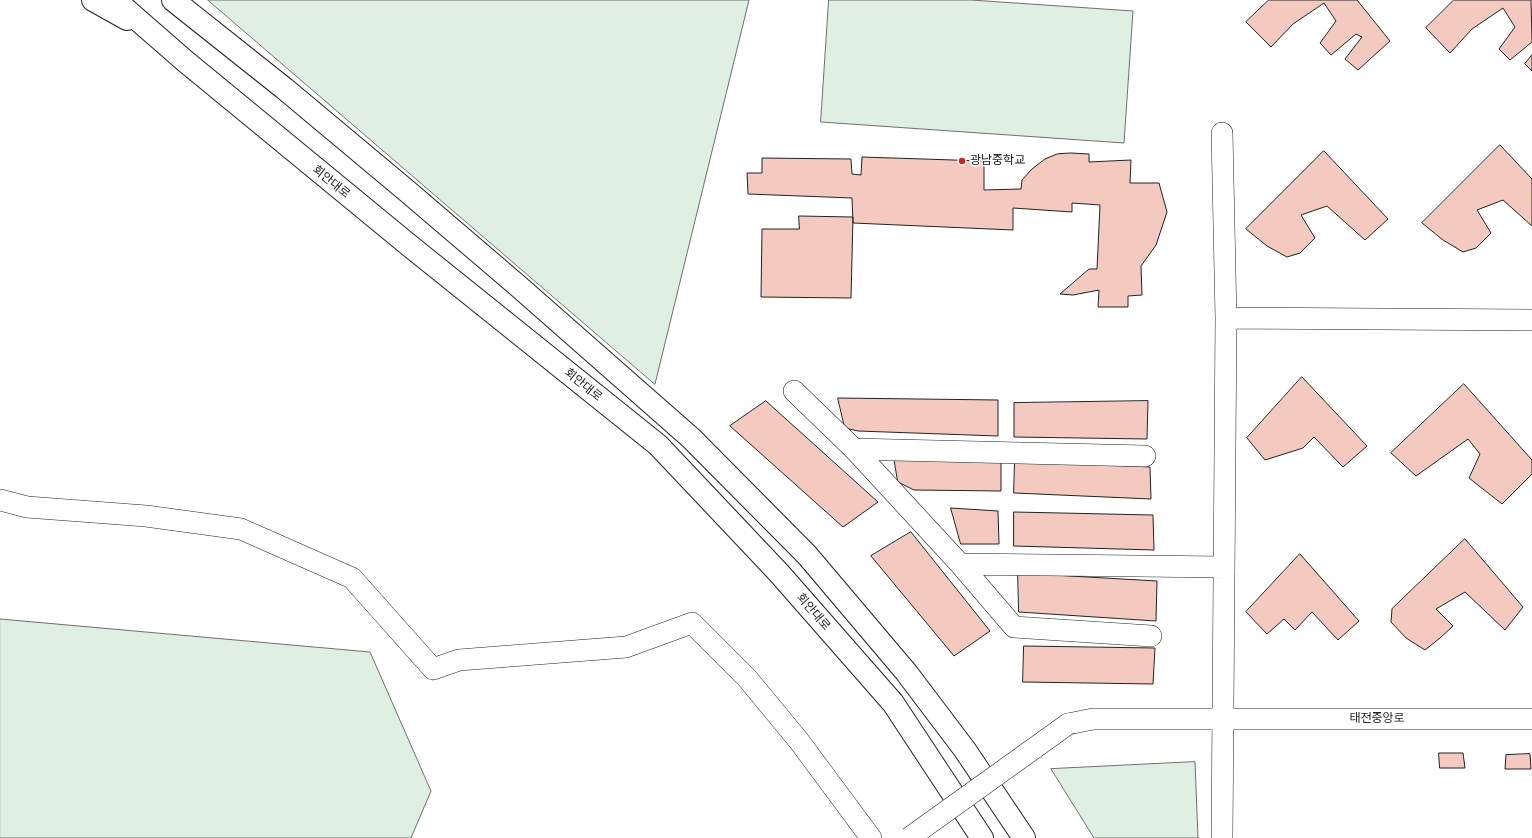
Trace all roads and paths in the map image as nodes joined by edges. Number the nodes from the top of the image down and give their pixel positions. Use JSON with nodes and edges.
{"nodes":[{"id":1,"x":93,"y":0,"type":"edge"},
{"id":2,"x":115,"y":0,"type":"edge"},
{"id":3,"x":174,"y":0,"type":"edge"},
{"id":4,"x":155,"y":35,"type":"junction"},
{"id":5,"x":1222,"y":133,"type":"dead end"},
{"id":6,"x":1226,"y":318,"type":"junction"},
{"id":7,"x":1532,"y":320,"type":"edge"},
{"id":8,"x":794,"y":391,"type":"dead end"},
{"id":9,"x":854,"y":449,"type":"junction"},
{"id":10,"x":1145,"y":456,"type":"dead end"},
{"id":11,"x":0,"y":500,"type":"edge"},
{"id":12,"x":960,"y":564,"type":"junction"},
{"id":13,"x":1224,"y":567,"type":"junction"},
{"id":14,"x":1151,"y":636,"type":"dead end"},
{"id":15,"x":1222,"y":718,"type":"junction"},
{"id":16,"x":1532,"y":719,"type":"edge"},
{"id":17,"x":871,"y":838,"type":"edge"},
{"id":18,"x":909,"y":838,"type":"edge"},
{"id":19,"x":982,"y":838,"type":"edge"},
{"id":20,"x":1024,"y":838,"type":"edge"},
{"id":21,"x":1222,"y":838,"type":"edge"}],
"edges":[{"from":1,"to":4,"type":"highway"},
{"from":2,"to":4,"type":"highway","name":"회안대로"},
{"from":3,"to":20,"type":"highway"},
{"from":4,"to":19,"type":"highway","name":"회안대로"},
{"from":5,"to":6,"type":"street"},
{"from":6,"to":7,"type":"street"},
{"from":6,"to":13,"type":"street"},
{"from":8,"to":9,"type":"street"},
{"from":9,"to":10,"type":"street"},
{"from":9,"to":12,"type":"street"},
{"from":11,"to":17,"type":"street"},
{"from":12,"to":13,"type":"street"},
{"from":12,"to":14,"type":"street"},
{"from":13,"to":15,"type":"street"},
{"from":15,"to":16,"type":"street","name":"태전중앙로"},
{"from":15,"to":18,"type":"street","name":"태전중앙로","bridge":true},
{"from":15,"to":21,"type":"street"}]}
